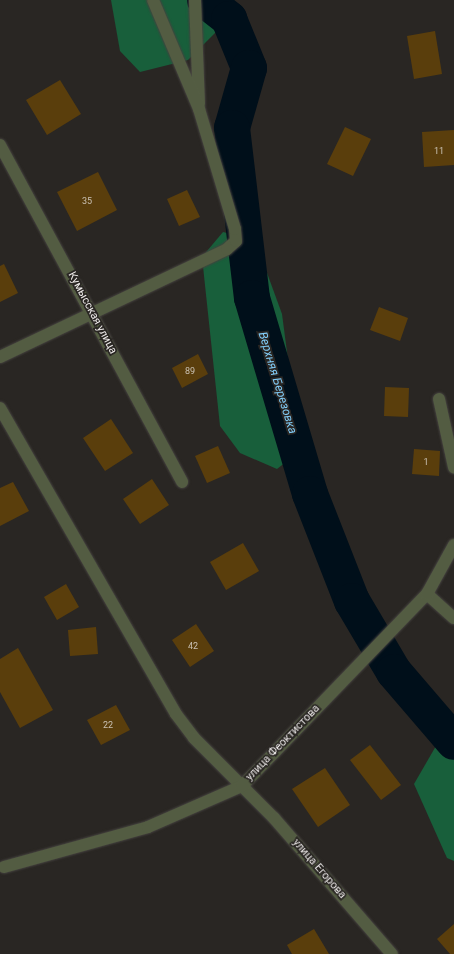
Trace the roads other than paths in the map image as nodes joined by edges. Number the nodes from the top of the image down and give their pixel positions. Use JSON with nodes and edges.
{"nodes":[{"id":1,"x":153,"y":0,"type":"edge"},
{"id":2,"x":195,"y":0,"type":"edge"},
{"id":3,"x":199,"y":109,"type":"junction"},
{"id":4,"x":0,"y":145,"type":"edge"},
{"id":5,"x":91,"y":312,"type":"junction"},
{"id":6,"x":0,"y":357,"type":"edge"},
{"id":7,"x":439,"y":399,"type":"dead end"},
{"id":8,"x":0,"y":408,"type":"edge"},
{"id":9,"x":454,"y":467,"type":"edge"},
{"id":10,"x":182,"y":482,"type":"dead end"},
{"id":11,"x":454,"y":545,"type":"edge"},
{"id":12,"x":427,"y":594,"type":"junction"},
{"id":13,"x":454,"y":618,"type":"edge"},
{"id":14,"x":242,"y":786,"type":"junction"},
{"id":15,"x":1,"y":865,"type":"edge"},
{"id":16,"x":392,"y":954,"type":"edge"}],
"edges":[{"from":1,"to":3,"type":"street"},
{"from":2,"to":3,"type":"street"},
{"from":3,"to":5,"type":"street"},
{"from":4,"to":5,"type":"street","name":"Кумысская улица"},
{"from":5,"to":6,"type":"street"},
{"from":5,"to":10,"type":"street","name":"Кумысская улица"},
{"from":7,"to":9,"type":"street"},
{"from":8,"to":14,"type":"street","name":"улица Егорова"},
{"from":11,"to":12,"type":"street","name":"улица Феоктистова"},
{"from":12,"to":13,"type":"street"},
{"from":12,"to":14,"type":"street","name":"улица Феоктистова"},
{"from":14,"to":15,"type":"street","name":"улица Феоктистова"},
{"from":14,"to":16,"type":"street","name":"улица Егорова"}]}
